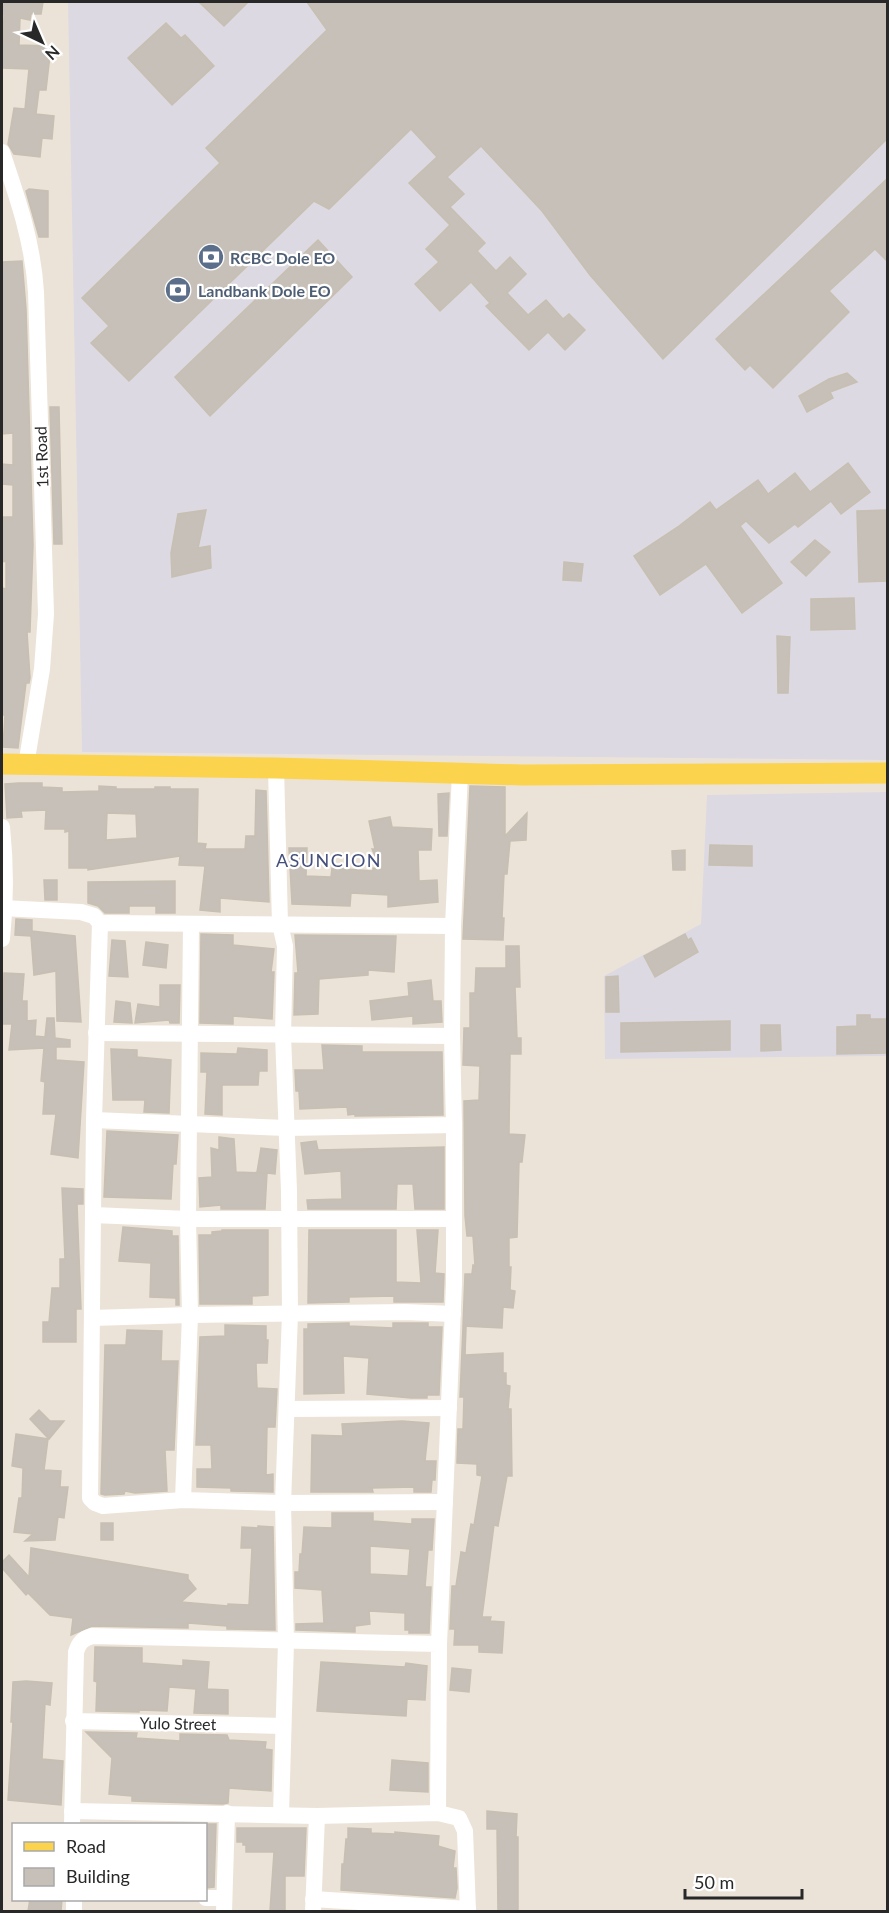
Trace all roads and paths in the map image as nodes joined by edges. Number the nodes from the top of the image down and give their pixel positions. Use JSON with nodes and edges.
{"nodes":[{"id":1,"x":2,"y":152,"type":"edge"},
{"id":2,"x":2,"y":764,"type":"edge"},
{"id":3,"x":26,"y":765,"type":"junction"},
{"id":4,"x":276,"y":768,"type":"junction"},
{"id":5,"x":460,"y":773,"type":"junction"},
{"id":6,"x":888,"y":773,"type":"edge"},
{"id":7,"x":2,"y":827,"type":"edge"},
{"id":8,"x":4,"y":908,"type":"edge"},
{"id":9,"x":100,"y":923,"type":"junction"},
{"id":10,"x":191,"y":924,"type":"junction"},
{"id":11,"x":280,"y":924,"type":"junction"},
{"id":12,"x":453,"y":926,"type":"junction"},
{"id":13,"x":2,"y":939,"type":"edge"},
{"id":14,"x":96,"y":1033,"type":"junction"},
{"id":15,"x":190,"y":1034,"type":"junction"},
{"id":16,"x":283,"y":1035,"type":"junction"},
{"id":17,"x":452,"y":1036,"type":"junction"},
{"id":18,"x":94,"y":1120,"type":"junction"},
{"id":19,"x":188,"y":1125,"type":"junction"},
{"id":20,"x":454,"y":1125,"type":"junction"},
{"id":21,"x":286,"y":1128,"type":"junction"},
{"id":22,"x":93,"y":1215,"type":"junction"},
{"id":23,"x":288,"y":1218,"type":"junction"},
{"id":24,"x":188,"y":1219,"type":"junction"},
{"id":25,"x":454,"y":1219,"type":"junction"},
{"id":26,"x":290,"y":1314,"type":"junction"},
{"id":27,"x":453,"y":1314,"type":"junction"},
{"id":28,"x":190,"y":1315,"type":"junction"},
{"id":29,"x":92,"y":1318,"type":"junction"},
{"id":30,"x":449,"y":1408,"type":"junction"},
{"id":31,"x":287,"y":1409,"type":"junction"},
{"id":32,"x":183,"y":1500,"type":"junction"},
{"id":33,"x":445,"y":1502,"type":"junction"},
{"id":34,"x":283,"y":1503,"type":"junction"},
{"id":35,"x":286,"y":1642,"type":"junction"},
{"id":36,"x":439,"y":1644,"type":"junction"},
{"id":37,"x":73,"y":1721,"type":"junction"},
{"id":38,"x":283,"y":1726,"type":"junction"},
{"id":39,"x":227,"y":1813,"type":"junction"},
{"id":40,"x":281,"y":1814,"type":"junction"},
{"id":41,"x":438,"y":1814,"type":"junction"},
{"id":42,"x":317,"y":1816,"type":"junction"},
{"id":43,"x":72,"y":1818,"type":"edge"},
{"id":44,"x":207,"y":1898,"type":"edge"},
{"id":45,"x":224,"y":1905,"type":"edge"},
{"id":46,"x":313,"y":1905,"type":"edge"},
{"id":47,"x":468,"y":1910,"type":"edge"}],
"edges":[{"from":1,"to":3,"type":"street","name":"1st Road"},
{"from":2,"to":3,"type":"main road"},
{"from":3,"to":4,"type":"main road"},
{"from":4,"to":5,"type":"main road"},
{"from":4,"to":11,"type":"street"},
{"from":5,"to":6,"type":"main road"},
{"from":5,"to":12,"type":"street"},
{"from":7,"to":8,"type":"street"},
{"from":8,"to":9,"type":"street"},
{"from":8,"to":13,"type":"street"},
{"from":9,"to":10,"type":"street"},
{"from":9,"to":14,"type":"street"},
{"from":10,"to":11,"type":"street"},
{"from":10,"to":15,"type":"street"},
{"from":11,"to":12,"type":"street"},
{"from":11,"to":16,"type":"street"},
{"from":12,"to":17,"type":"street"},
{"from":14,"to":15,"type":"street"},
{"from":14,"to":18,"type":"street"},
{"from":15,"to":16,"type":"street"},
{"from":15,"to":19,"type":"street"},
{"from":16,"to":17,"type":"street"},
{"from":16,"to":21,"type":"street"},
{"from":17,"to":20,"type":"street"},
{"from":18,"to":19,"type":"street"},
{"from":18,"to":22,"type":"street"},
{"from":19,"to":21,"type":"street"},
{"from":19,"to":24,"type":"street"},
{"from":20,"to":21,"type":"street"},
{"from":20,"to":25,"type":"street"},
{"from":21,"to":23,"type":"street"},
{"from":22,"to":24,"type":"street"},
{"from":22,"to":29,"type":"street"},
{"from":23,"to":24,"type":"street"},
{"from":23,"to":25,"type":"street"},
{"from":23,"to":26,"type":"street"},
{"from":24,"to":28,"type":"street"},
{"from":25,"to":27,"type":"street"},
{"from":26,"to":27,"type":"street"},
{"from":26,"to":28,"type":"street"},
{"from":26,"to":31,"type":"street"},
{"from":27,"to":30,"type":"street"},
{"from":28,"to":29,"type":"street"},
{"from":28,"to":32,"type":"street"},
{"from":29,"to":32,"type":"street"},
{"from":30,"to":31,"type":"street"},
{"from":30,"to":33,"type":"street"},
{"from":31,"to":34,"type":"street"},
{"from":32,"to":34,"type":"street"},
{"from":33,"to":34,"type":"street"},
{"from":33,"to":36,"type":"street"},
{"from":34,"to":35,"type":"street"},
{"from":35,"to":36,"type":"street"},
{"from":35,"to":37,"type":"street"},
{"from":35,"to":38,"type":"street"},
{"from":36,"to":41,"type":"street"},
{"from":37,"to":38,"type":"street","name":"Yulo Street"},
{"from":37,"to":43,"type":"street"},
{"from":38,"to":40,"type":"street"},
{"from":39,"to":40,"type":"street"},
{"from":39,"to":43,"type":"street"},
{"from":39,"to":45,"type":"street"},
{"from":40,"to":42,"type":"street"},
{"from":41,"to":42,"type":"street"},
{"from":41,"to":47,"type":"street"},
{"from":42,"to":46,"type":"street"},
{"from":44,"to":45,"type":"street"},
{"from":46,"to":47,"type":"street"}]}
